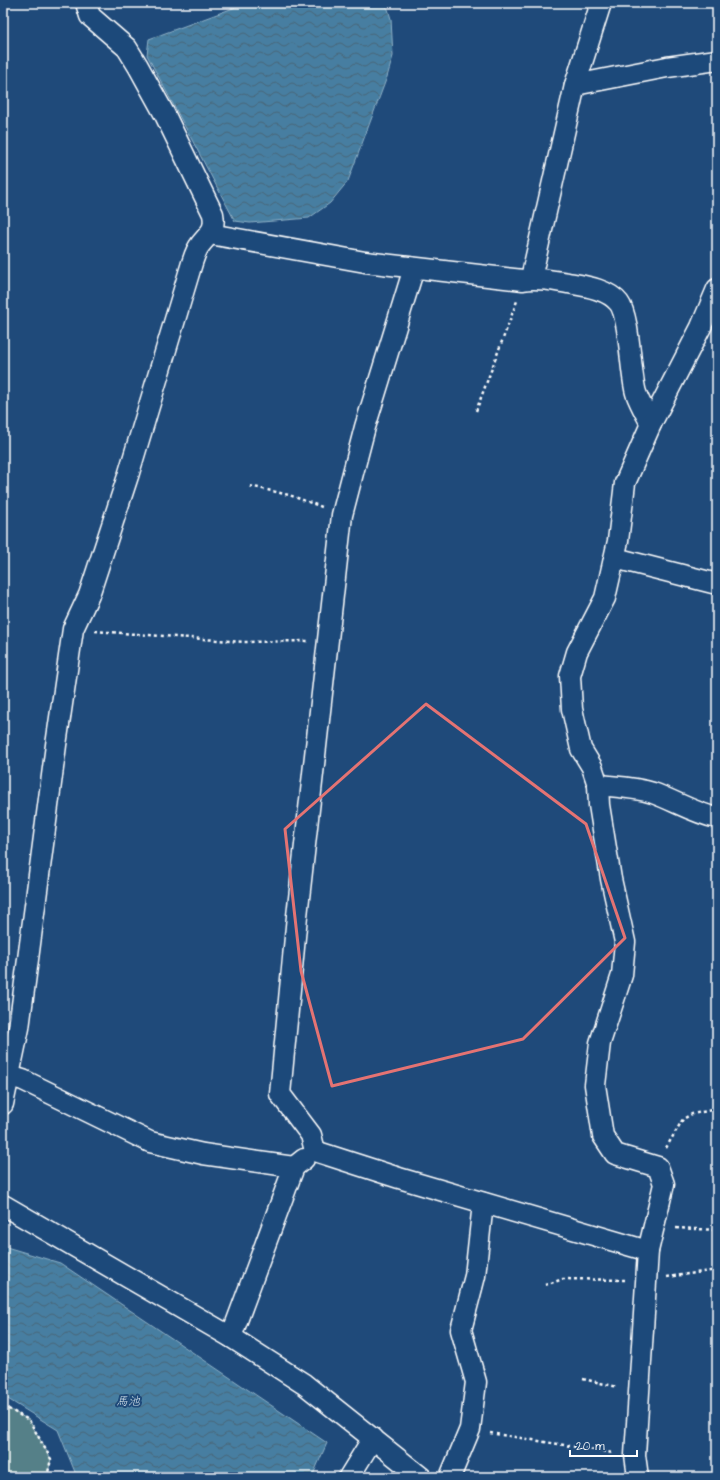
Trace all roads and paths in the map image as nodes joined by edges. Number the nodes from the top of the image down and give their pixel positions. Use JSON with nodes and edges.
{"nodes":[{"id":1,"x":86,"y":3,"type":"edge"},
{"id":2,"x":600,"y":3,"type":"edge"},
{"id":3,"x":717,"y":60,"type":"edge"},
{"id":4,"x":575,"y":85,"type":"junction"},
{"id":5,"x":210,"y":234,"type":"junction"},
{"id":6,"x":414,"y":268,"type":"junction"},
{"id":7,"x":527,"y":279,"type":"junction"},
{"id":8,"x":717,"y":290,"type":"edge"},
{"id":9,"x":476,"y":411,"type":"dead end"},
{"id":10,"x":651,"y":424,"type":"junction"},
{"id":11,"x":250,"y":486,"type":"dead end"},
{"id":12,"x":343,"y":512,"type":"junction"},
{"id":13,"x":615,"y":558,"type":"junction"},
{"id":14,"x":717,"y":584,"type":"edge"},
{"id":15,"x":73,"y":628,"type":"junction"},
{"id":16,"x":328,"y":644,"type":"junction"},
{"id":17,"x":598,"y":785,"type":"junction"},
{"id":18,"x":717,"y":818,"type":"edge"},
{"id":19,"x":6,"y":1075,"type":"edge"},
{"id":20,"x":3,"y":1104,"type":"edge"},
{"id":21,"x":717,"y":1109,"type":"edge"},
{"id":22,"x":315,"y":1151,"type":"junction"},
{"id":23,"x":294,"y":1167,"type":"junction"},
{"id":24,"x":658,"y":1167,"type":"junction"},
{"id":25,"x":484,"y":1203,"type":"junction"},
{"id":26,"x":3,"y":1206,"type":"edge"},
{"id":27,"x":655,"y":1221,"type":"junction"},
{"id":28,"x":717,"y":1230,"type":"edge"},
{"id":29,"x":648,"y":1251,"type":"junction"},
{"id":30,"x":231,"y":1337,"type":"junction"},
{"id":31,"x":583,"y":1379,"type":"dead end"},
{"id":32,"x":640,"y":1387,"type":"junction"},
{"id":33,"x":3,"y":1406,"type":"edge"},
{"id":34,"x":470,"y":1430,"type":"junction"},
{"id":35,"x":373,"y":1438,"type":"junction"},
{"id":36,"x":636,"y":1456,"type":"junction"},
{"id":37,"x":47,"y":1477,"type":"edge"},
{"id":38,"x":349,"y":1477,"type":"edge"},
{"id":39,"x":421,"y":1477,"type":"edge"},
{"id":40,"x":450,"y":1477,"type":"edge"},
{"id":41,"x":638,"y":1477,"type":"edge"}],
"edges":[{"from":1,"to":5,"type":"street"},
{"from":2,"to":4,"type":"street"},
{"from":3,"to":4,"type":"street"},
{"from":4,"to":7,"type":"street"},
{"from":5,"to":6,"type":"street"},
{"from":5,"to":15,"type":"street"},
{"from":6,"to":7,"type":"street"},
{"from":6,"to":12,"type":"street"},
{"from":7,"to":9,"type":"path"},
{"from":7,"to":10,"type":"street"},
{"from":8,"to":10,"type":"street"},
{"from":10,"to":13,"type":"street"},
{"from":11,"to":12,"type":"path"},
{"from":12,"to":16,"type":"street"},
{"from":13,"to":14,"type":"street"},
{"from":13,"to":17,"type":"street"},
{"from":15,"to":16,"type":"path"},
{"from":15,"to":19,"type":"street"},
{"from":16,"to":22,"type":"street"},
{"from":17,"to":18,"type":"street"},
{"from":17,"to":24,"type":"street"},
{"from":19,"to":20,"type":"street"},
{"from":19,"to":23,"type":"street"},
{"from":21,"to":24,"type":"path"},
{"from":22,"to":23,"type":"street"},
{"from":22,"to":25,"type":"street"},
{"from":23,"to":30,"type":"street"},
{"from":24,"to":27,"type":"street"},
{"from":25,"to":29,"type":"street"},
{"from":25,"to":34,"type":"street"},
{"from":26,"to":30,"type":"street"},
{"from":27,"to":28,"type":"path"},
{"from":27,"to":29,"type":"street"},
{"from":29,"to":32,"type":"street"},
{"from":30,"to":35,"type":"street"},
{"from":31,"to":32,"type":"path"},
{"from":32,"to":36,"type":"street"},
{"from":33,"to":37,"type":"path"},
{"from":34,"to":36,"type":"path"},
{"from":34,"to":40,"type":"street"},
{"from":35,"to":38,"type":"street"},
{"from":35,"to":39,"type":"street"},
{"from":36,"to":41,"type":"street"}]}
